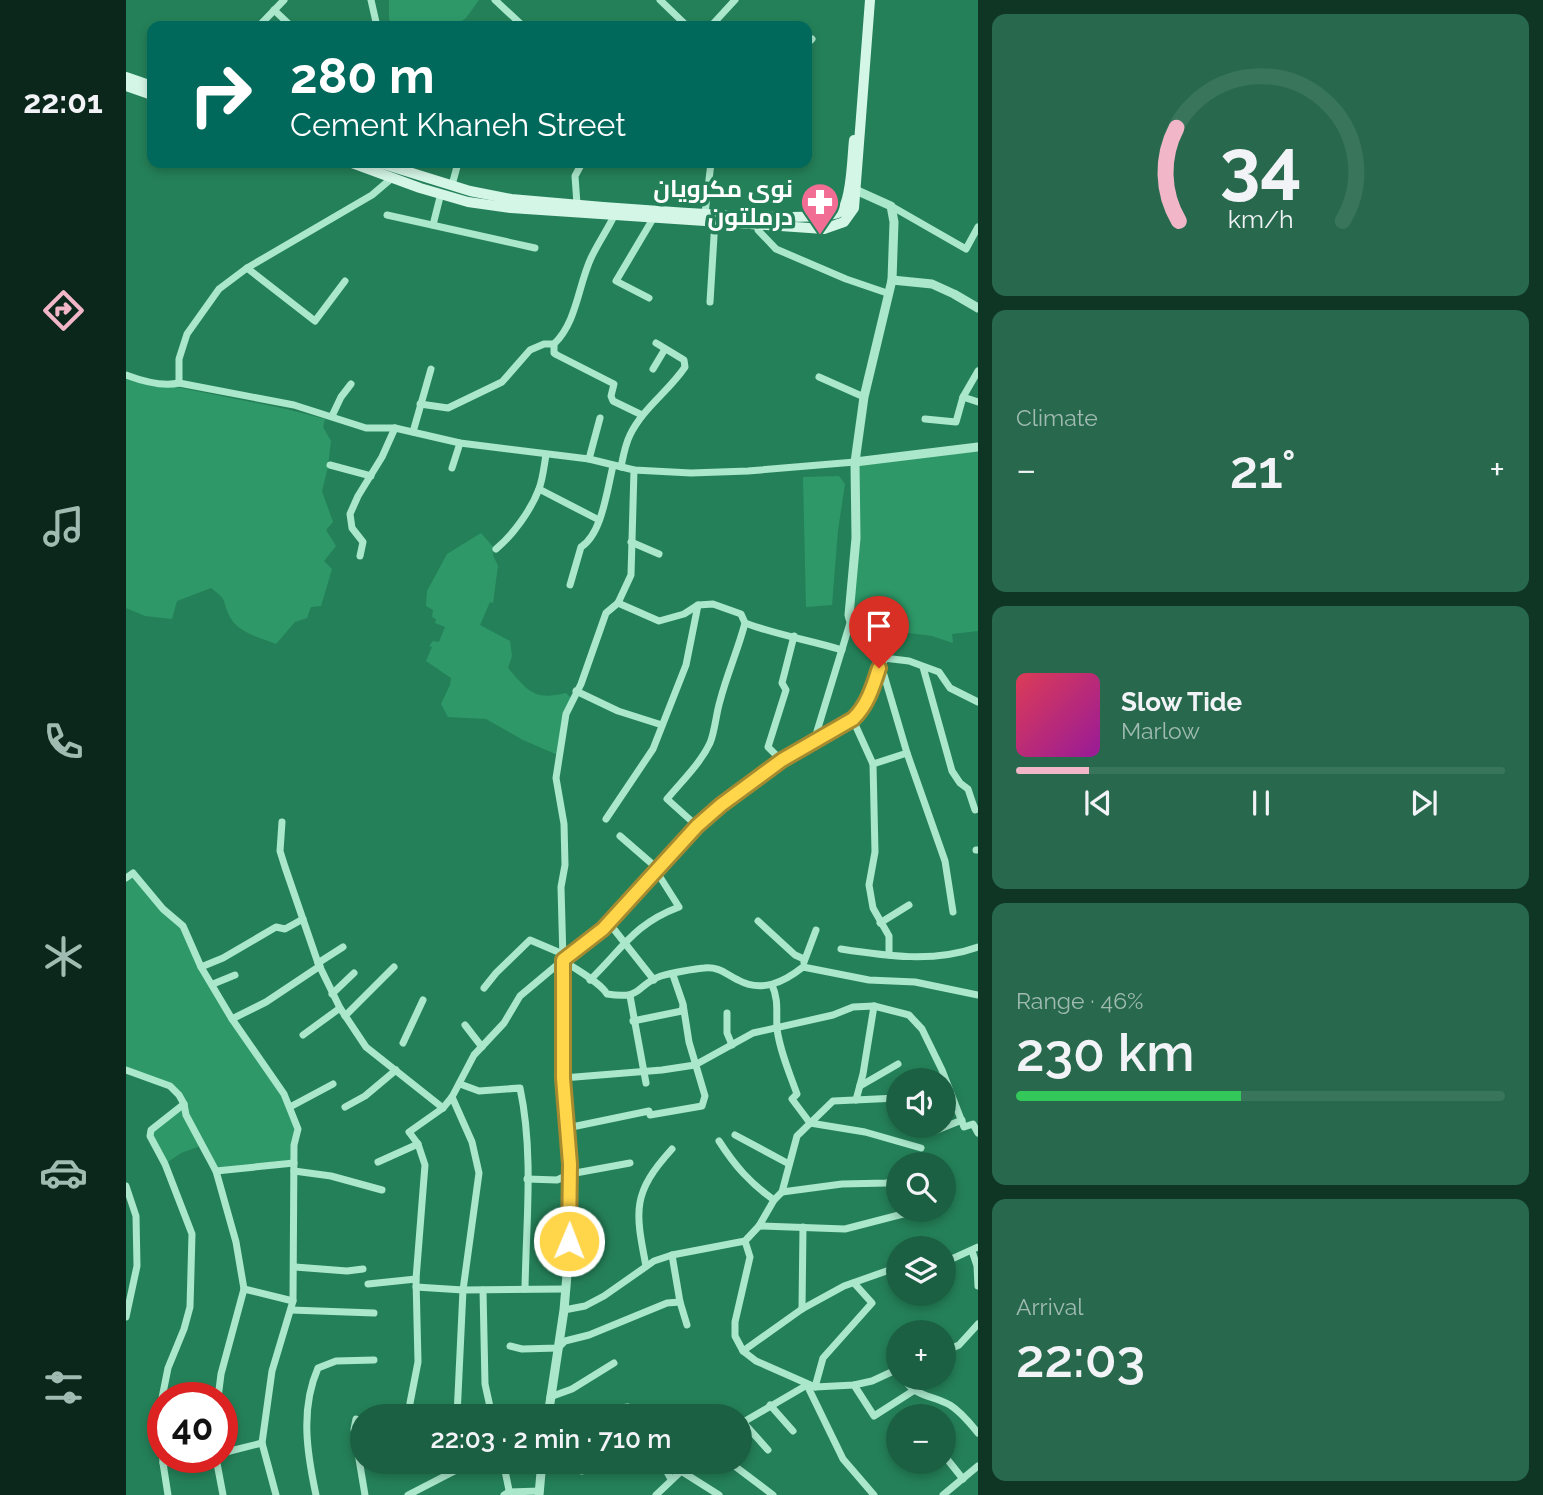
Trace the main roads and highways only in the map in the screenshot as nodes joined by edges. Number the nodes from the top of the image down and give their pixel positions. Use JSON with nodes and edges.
{"nodes":[{"id":1,"x":867,"y":0,"type":"edge"},
{"id":2,"x":126,"y":77,"type":"edge"},
{"id":3,"x":147,"y":84,"type":"edge"},
{"id":4,"x":126,"y":86,"type":"edge"},
{"id":5,"x":147,"y":93,"type":"edge"},
{"id":6,"x":365,"y":168,"type":"edge"},
{"id":7,"x":396,"y":168,"type":"edge"},
{"id":8,"x":853,"y":188,"type":"junction"},
{"id":9,"x":615,"y":210,"type":"junction"}],
"edges":[{"from":1,"to":8,"type":"main road"},
{"from":2,"to":3,"type":"main road"},
{"from":4,"to":5,"type":"main road"},
{"from":6,"to":9,"type":"main road"},
{"from":7,"to":9,"type":"main road"},
{"from":8,"to":9,"type":"main road"},
{"from":8,"to":9,"type":"main road"}]}
